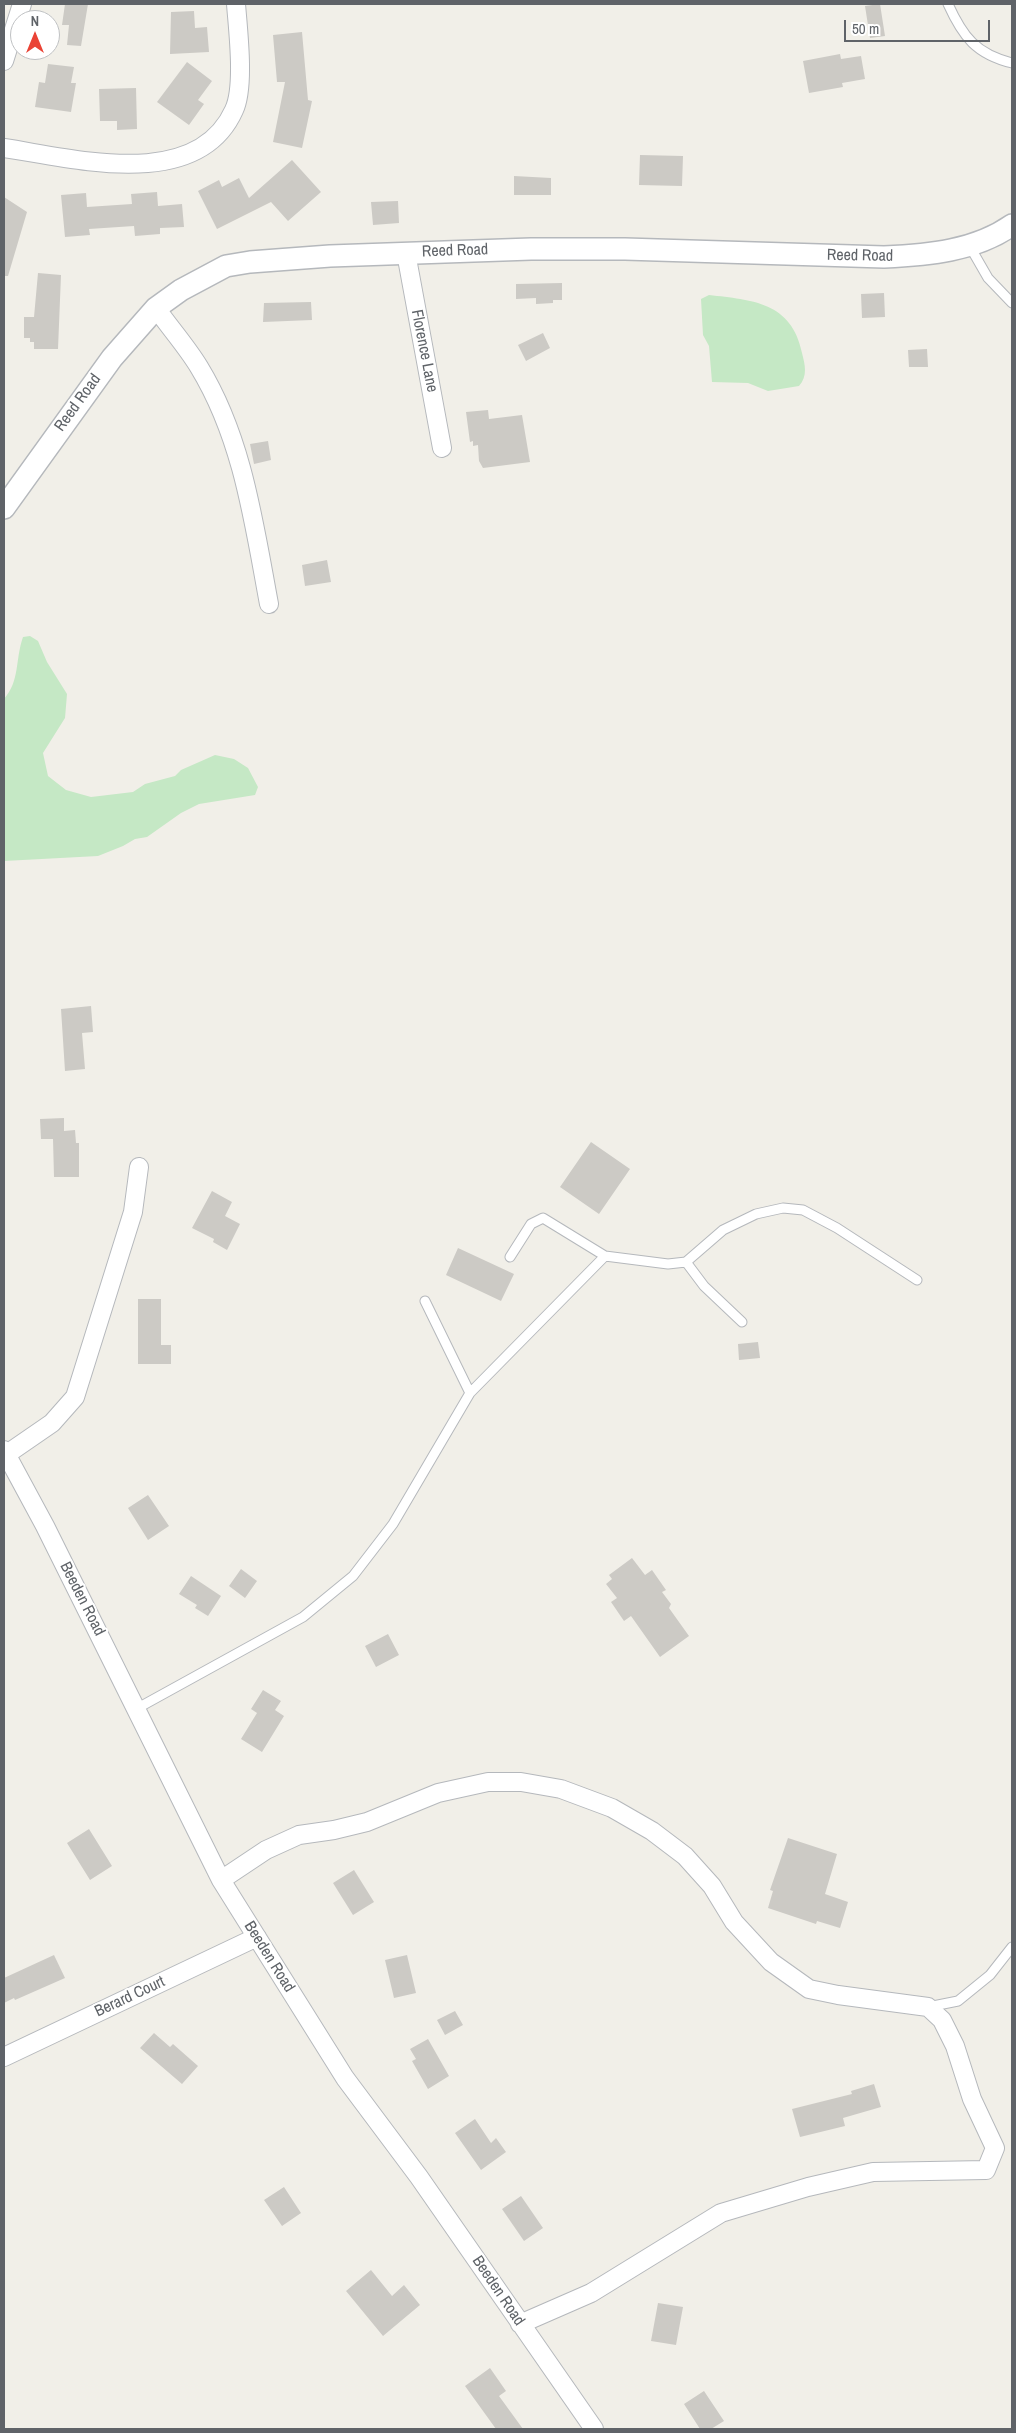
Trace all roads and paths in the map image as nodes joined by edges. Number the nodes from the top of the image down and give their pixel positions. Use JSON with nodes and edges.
{"nodes":[{"id":1,"x":22,"y":4,"type":"edge"},
{"id":2,"x":236,"y":4,"type":"edge"},
{"id":3,"x":948,"y":4,"type":"edge"},
{"id":4,"x":4,"y":61,"type":"edge"},
{"id":5,"x":1012,"y":63,"type":"edge"},
{"id":6,"x":4,"y":148,"type":"edge"},
{"id":7,"x":1012,"y":225,"type":"edge"},
{"id":8,"x":969,"y":245,"type":"junction"},
{"id":9,"x":406,"y":253,"type":"junction"},
{"id":10,"x":1012,"y":303,"type":"edge"},
{"id":11,"x":156,"y":308,"type":"junction"},
{"id":12,"x":442,"y":448,"type":"dead end"},
{"id":13,"x":4,"y":508,"type":"edge"},
{"id":14,"x":269,"y":604,"type":"dead end"},
{"id":15,"x":139,"y":1167,"type":"dead end"},
{"id":16,"x":605,"y":1256,"type":"junction"},
{"id":17,"x":510,"y":1257,"type":"dead end"},
{"id":18,"x":686,"y":1262,"type":"junction"},
{"id":19,"x":917,"y":1280,"type":"dead end"},
{"id":20,"x":425,"y":1300,"type":"dead end"},
{"id":21,"x":742,"y":1322,"type":"dead end"},
{"id":22,"x":470,"y":1393,"type":"junction"},
{"id":23,"x":5,"y":1452,"type":"edge"},
{"id":24,"x":136,"y":1709,"type":"junction"},
{"id":25,"x":221,"y":1880,"type":"junction"},
{"id":26,"x":257,"y":1937,"type":"junction"},
{"id":27,"x":1012,"y":1947,"type":"edge"},
{"id":28,"x":928,"y":2007,"type":"junction"},
{"id":29,"x":4,"y":2057,"type":"edge"},
{"id":30,"x":520,"y":2324,"type":"junction"},
{"id":31,"x":594,"y":2429,"type":"edge"}],
"edges":[{"from":1,"to":4,"type":"street"},
{"from":2,"to":6,"type":"street"},
{"from":3,"to":5,"type":"lane"},
{"from":7,"to":8,"type":"street","name":"Reed Road"},
{"from":8,"to":9,"type":"street","name":"Reed Road"},
{"from":8,"to":10,"type":"lane"},
{"from":9,"to":11,"type":"street","name":"Reed Road"},
{"from":9,"to":12,"type":"street","name":"Florence Lane"},
{"from":11,"to":13,"type":"street","name":"Reed Road"},
{"from":11,"to":14,"type":"street"},
{"from":15,"to":23,"type":"street"},
{"from":16,"to":17,"type":"lane"},
{"from":16,"to":18,"type":"lane"},
{"from":16,"to":22,"type":"lane"},
{"from":18,"to":19,"type":"lane"},
{"from":18,"to":21,"type":"lane"},
{"from":20,"to":22,"type":"lane"},
{"from":22,"to":24,"type":"lane"},
{"from":23,"to":24,"type":"street","name":"Beeden Road"},
{"from":24,"to":25,"type":"street","name":"Beeden Road"},
{"from":25,"to":26,"type":"street","name":"Beeden Road"},
{"from":25,"to":28,"type":"street"},
{"from":26,"to":29,"type":"street","name":"Berard Court"},
{"from":26,"to":30,"type":"street","name":"Beeden Road"},
{"from":27,"to":28,"type":"lane"},
{"from":28,"to":30,"type":"street"},
{"from":30,"to":31,"type":"street","name":"Beeden Road"}]}
